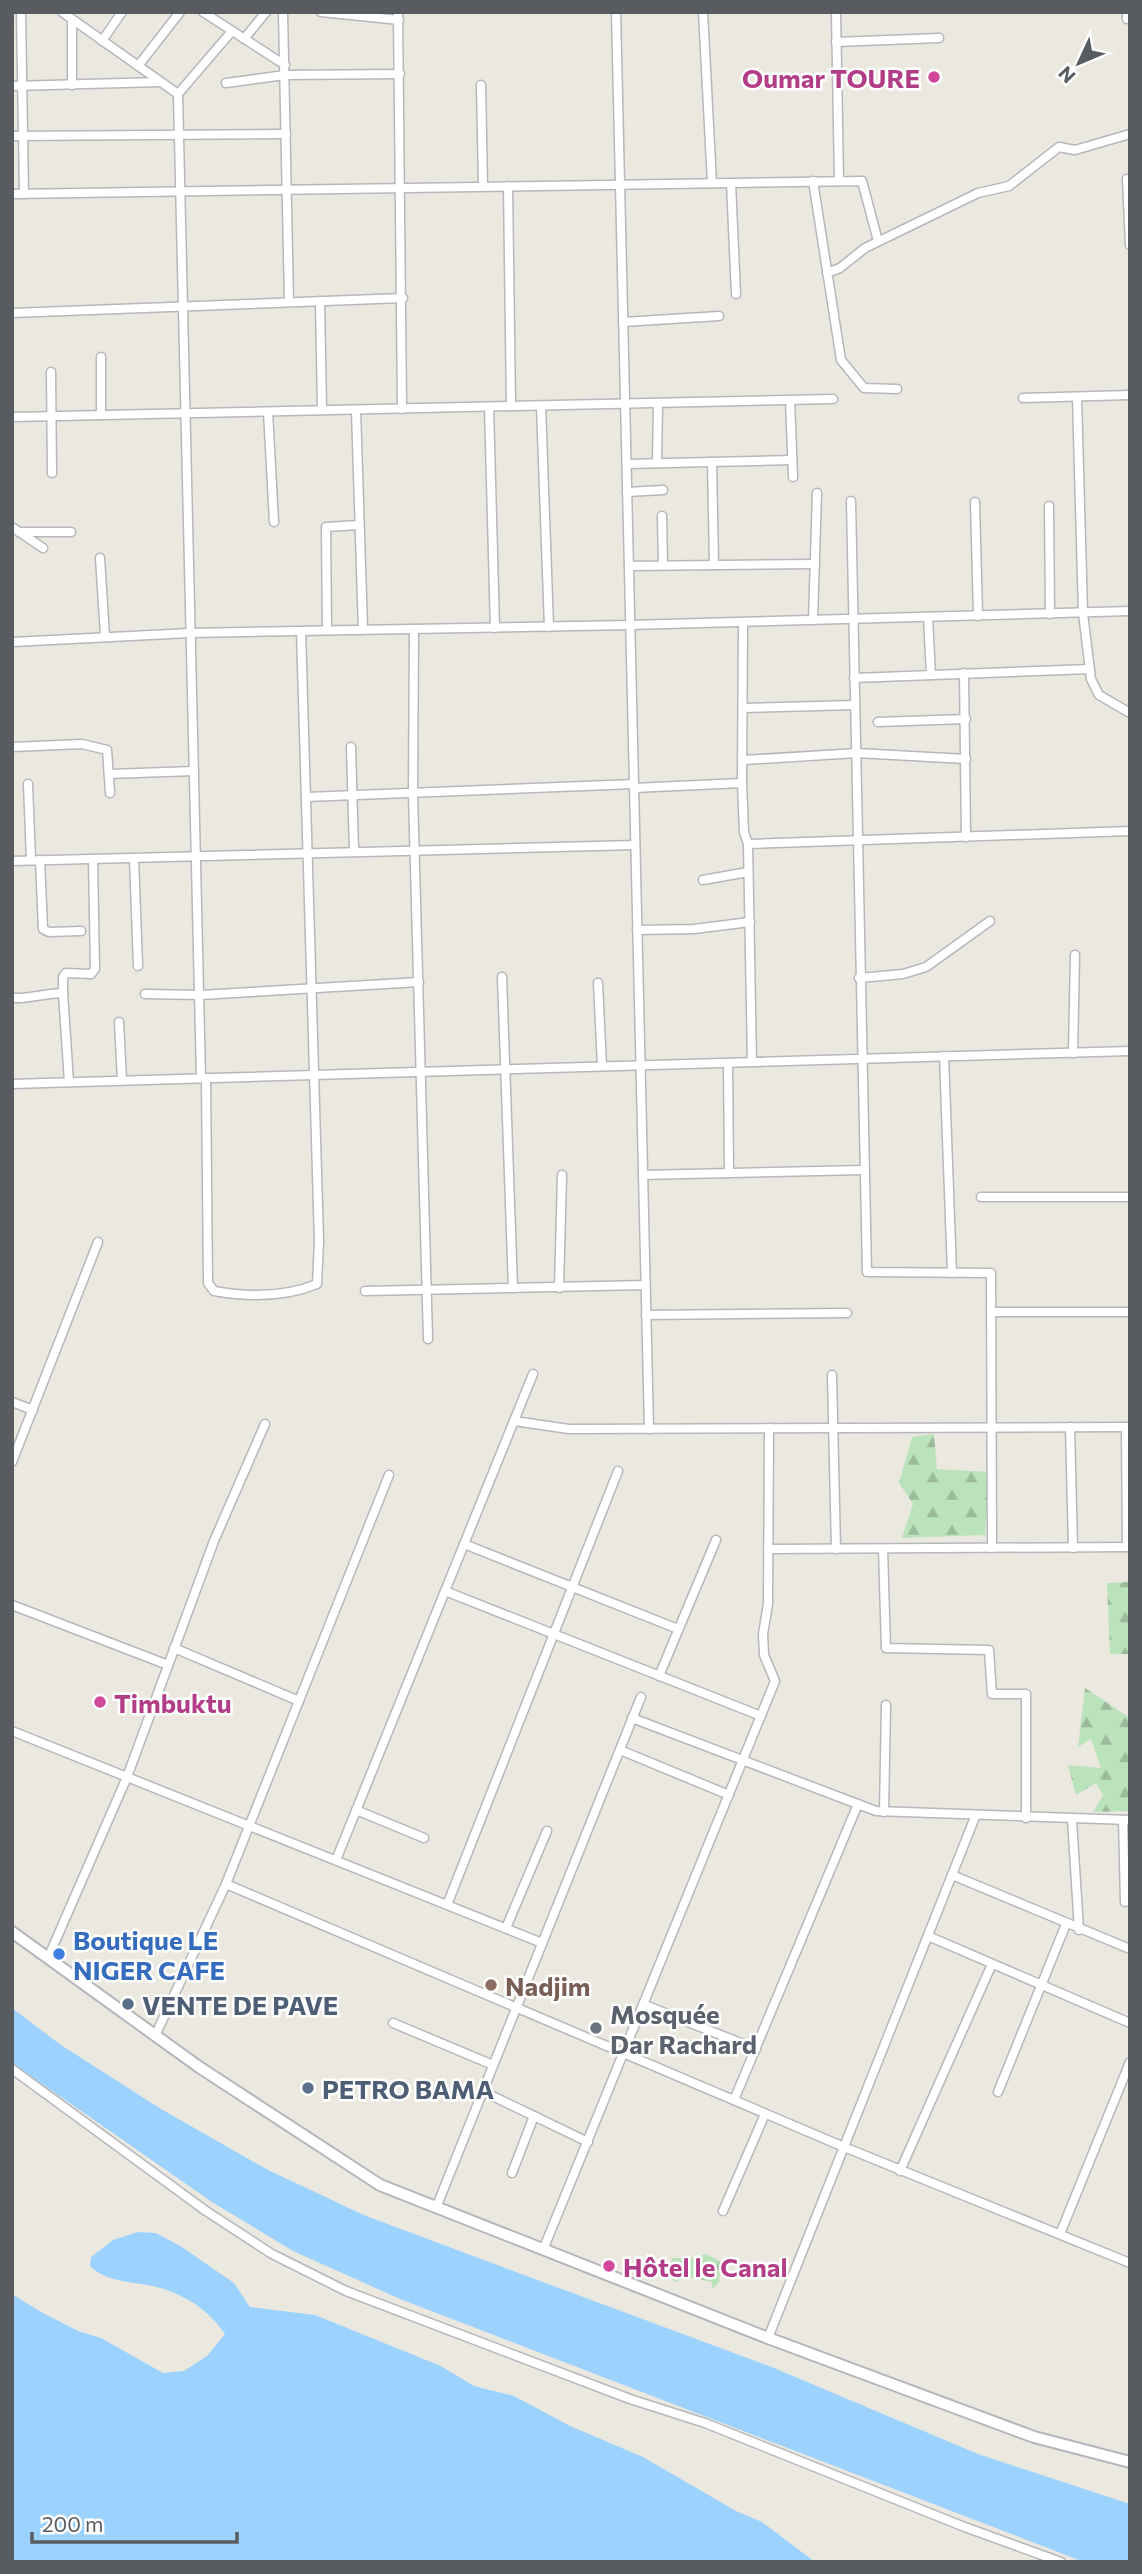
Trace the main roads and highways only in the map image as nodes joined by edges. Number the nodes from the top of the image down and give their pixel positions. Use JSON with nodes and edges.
{"nodes":[{"id":1,"x":12,"y":1932,"type":"edge"},
{"id":2,"x":1130,"y":2462,"type":"edge"}],
"edges":[{"from":1,"to":2,"type":"main road"}]}
